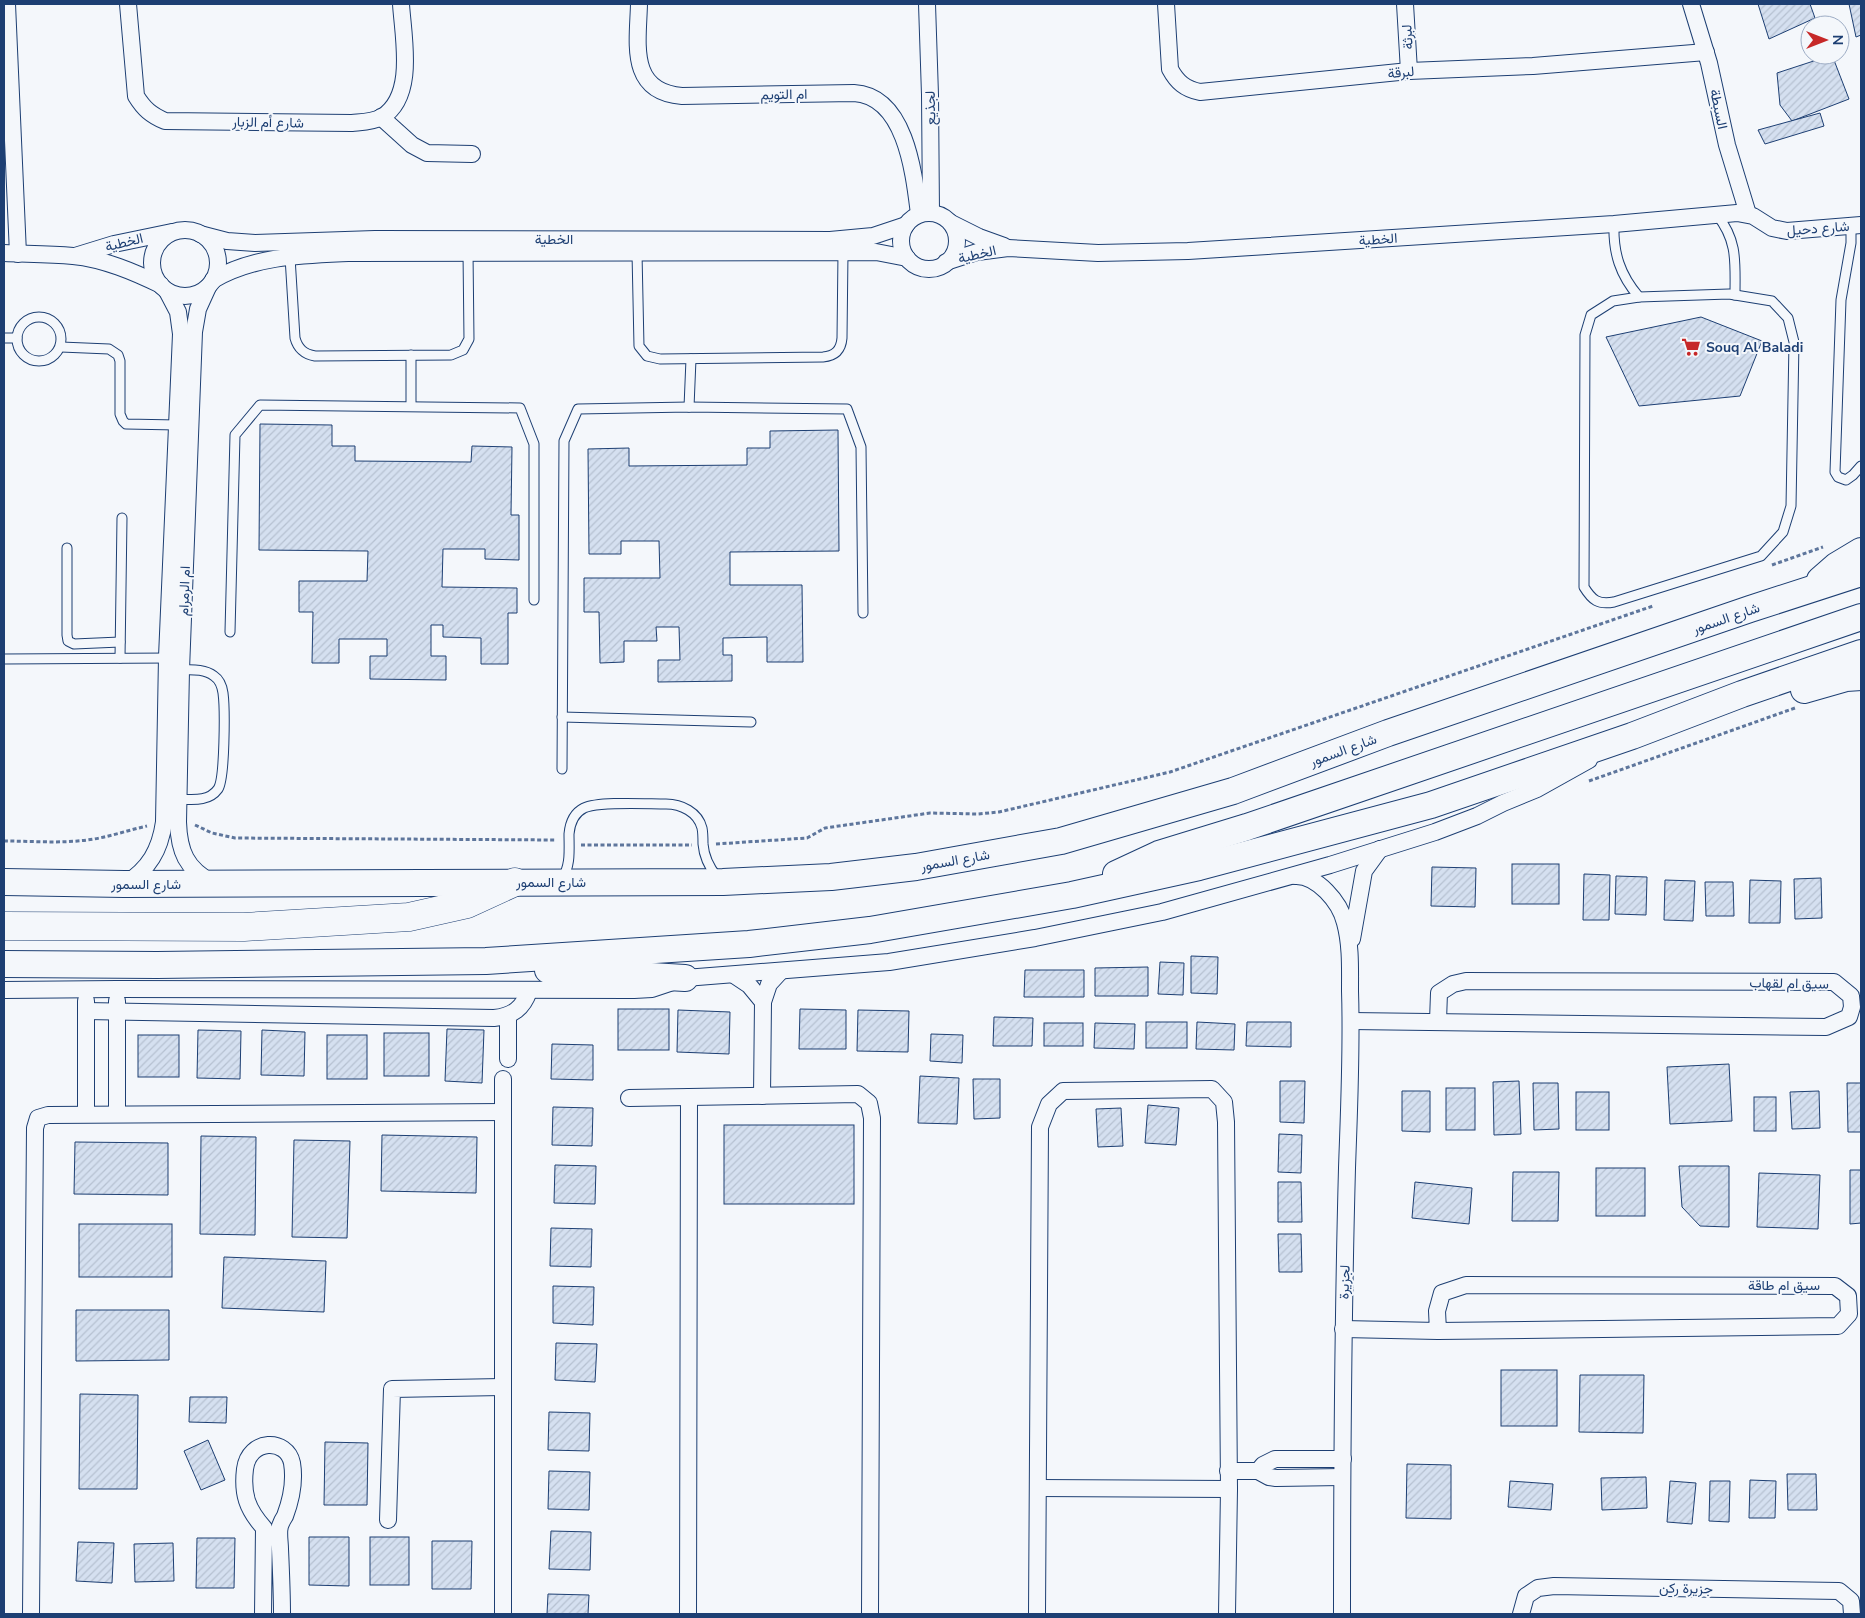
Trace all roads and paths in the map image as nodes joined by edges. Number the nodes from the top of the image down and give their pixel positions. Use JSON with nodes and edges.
{"nodes":[{"id":1,"x":7,"y":4,"type":"edge"},
{"id":2,"x":128,"y":4,"type":"edge"},
{"id":3,"x":401,"y":4,"type":"edge"},
{"id":4,"x":639,"y":4,"type":"edge"},
{"id":5,"x":927,"y":4,"type":"edge"},
{"id":6,"x":1166,"y":4,"type":"edge"},
{"id":7,"x":1406,"y":4,"type":"edge"},
{"id":8,"x":1691,"y":4,"type":"edge"},
{"id":9,"x":1706,"y":52,"type":"junction"},
{"id":10,"x":1409,"y":71,"type":"junction"},
{"id":11,"x":381,"y":117,"type":"junction"},
{"id":12,"x":472,"y":154,"type":"dead end"},
{"id":13,"x":925,"y":214,"type":"junction"},
{"id":14,"x":1717,"y":214,"type":"junction"},
{"id":15,"x":1748,"y":214,"type":"junction"},
{"id":16,"x":951,"y":223,"type":"junction"},
{"id":17,"x":1614,"y":224,"type":"junction"},
{"id":18,"x":906,"y":225,"type":"junction"},
{"id":19,"x":1856,"y":225,"type":"edge"},
{"id":20,"x":174,"y":232,"type":"junction"},
{"id":21,"x":200,"y":234,"type":"junction"},
{"id":22,"x":1008,"y":248,"type":"junction"},
{"id":23,"x":468,"y":252,"type":"junction"},
{"id":24,"x":11,"y":253,"type":"edge"},
{"id":25,"x":637,"y":253,"type":"junction"},
{"id":26,"x":843,"y":253,"type":"junction"},
{"id":27,"x":75,"y":256,"type":"junction"},
{"id":28,"x":290,"y":257,"type":"junction"},
{"id":29,"x":907,"y":258,"type":"junction"},
{"id":30,"x":946,"y":262,"type":"junction"},
{"id":31,"x":211,"y":283,"type":"junction"},
{"id":32,"x":164,"y":288,"type":"junction"},
{"id":33,"x":1735,"y":295,"type":"junction"},
{"id":34,"x":1638,"y":297,"type":"junction"},
{"id":35,"x":4,"y":338,"type":"edge"},
{"id":36,"x":17,"y":338,"type":"junction"},
{"id":37,"x":60,"y":347,"type":"junction"},
{"id":38,"x":411,"y":355,"type":"junction"},
{"id":39,"x":691,"y":359,"type":"junction"},
{"id":40,"x":411,"y":406,"type":"junction"},
{"id":41,"x":689,"y":407,"type":"junction"},
{"id":42,"x":177,"y":425,"type":"junction"},
{"id":43,"x":1861,"y":466,"type":"edge"},
{"id":44,"x":122,"y":518,"type":"dead end"},
{"id":45,"x":1829,"y":545,"type":"dead end"},
{"id":46,"x":67,"y":548,"type":"dead end"},
{"id":47,"x":1861,"y":551,"type":"edge"},
{"id":48,"x":1765,"y":567,"type":"dead end"},
{"id":49,"x":1861,"y":573,"type":"edge"},
{"id":50,"x":1810,"y":589,"type":"junction"},
{"id":51,"x":534,"y":600,"type":"dead end"},
{"id":52,"x":1654,"y":606,"type":"dead end"},
{"id":53,"x":863,"y":613,"type":"dead end"},
{"id":54,"x":1861,"y":617,"type":"edge"},
{"id":55,"x":230,"y":632,"type":"dead end"},
{"id":56,"x":120,"y":642,"type":"junction"},
{"id":57,"x":1861,"y":652,"type":"edge"},
{"id":58,"x":120,"y":658,"type":"junction"},
{"id":59,"x":4,"y":659,"type":"edge"},
{"id":60,"x":174,"y":664,"type":"junction"},
{"id":61,"x":1861,"y":677,"type":"edge"},
{"id":62,"x":562,"y":717,"type":"junction"},
{"id":63,"x":751,"y":722,"type":"dead end"},
{"id":64,"x":1632,"y":736,"type":"junction"},
{"id":65,"x":562,"y":769,"type":"dead end"},
{"id":66,"x":172,"y":799,"type":"junction"},
{"id":67,"x":171,"y":822,"type":"junction"},
{"id":68,"x":4,"y":841,"type":"edge"},
{"id":69,"x":569,"y":843,"type":"junction"},
{"id":70,"x":703,"y":845,"type":"junction"},
{"id":71,"x":1380,"y":849,"type":"junction"},
{"id":72,"x":1289,"y":876,"type":"junction"},
{"id":73,"x":4,"y":882,"type":"edge"},
{"id":74,"x":515,"y":882,"type":"junction"},
{"id":75,"x":560,"y":882,"type":"junction"},
{"id":76,"x":723,"y":882,"type":"junction"},
{"id":77,"x":124,"y":884,"type":"junction"},
{"id":78,"x":215,"y":884,"type":"junction"},
{"id":79,"x":1072,"y":895,"type":"junction"},
{"id":80,"x":4,"y":926,"type":"edge"},
{"id":81,"x":1349,"y":951,"type":"junction"},
{"id":82,"x":486,"y":961,"type":"junction"},
{"id":83,"x":4,"y":964,"type":"edge"},
{"id":84,"x":781,"y":971,"type":"junction"},
{"id":85,"x":734,"y":974,"type":"junction"},
{"id":86,"x":685,"y":978,"type":"junction"},
{"id":87,"x":86,"y":989,"type":"junction"},
{"id":88,"x":117,"y":989,"type":"junction"},
{"id":89,"x":4,"y":990,"type":"edge"},
{"id":90,"x":529,"y":991,"type":"junction"},
{"id":91,"x":763,"y":1002,"type":"junction"},
{"id":92,"x":86,"y":1011,"type":"junction"},
{"id":93,"x":117,"y":1012,"type":"junction"},
{"id":94,"x":508,"y":1016,"type":"junction"},
{"id":95,"x":1351,"y":1021,"type":"junction"},
{"id":96,"x":1438,"y":1021,"type":"junction"},
{"id":97,"x":508,"y":1059,"type":"dead end"},
{"id":98,"x":503,"y":1079,"type":"dead end"},
{"id":99,"x":762,"y":1096,"type":"junction"},
{"id":100,"x":689,"y":1097,"type":"junction"},
{"id":101,"x":629,"y":1098,"type":"dead end"},
{"id":102,"x":503,"y":1112,"type":"junction"},
{"id":103,"x":86,"y":1114,"type":"junction"},
{"id":104,"x":117,"y":1114,"type":"junction"},
{"id":105,"x":1343,"y":1329,"type":"junction"},
{"id":106,"x":1438,"y":1331,"type":"junction"},
{"id":107,"x":502,"y":1387,"type":"junction"},
{"id":108,"x":1343,"y":1459,"type":"junction"},
{"id":109,"x":1228,"y":1471,"type":"junction"},
{"id":110,"x":1258,"y":1471,"type":"junction"},
{"id":111,"x":1342,"y":1477,"type":"junction"},
{"id":112,"x":1038,"y":1488,"type":"junction"},
{"id":113,"x":1229,"y":1489,"type":"junction"},
{"id":114,"x":388,"y":1520,"type":"dead end"},
{"id":115,"x":31,"y":1614,"type":"edge"},
{"id":116,"x":263,"y":1614,"type":"edge"},
{"id":117,"x":282,"y":1614,"type":"edge"},
{"id":118,"x":503,"y":1614,"type":"edge"},
{"id":119,"x":688,"y":1614,"type":"edge"},
{"id":120,"x":870,"y":1614,"type":"edge"},
{"id":121,"x":1037,"y":1614,"type":"edge"},
{"id":122,"x":1227,"y":1614,"type":"edge"},
{"id":123,"x":1342,"y":1614,"type":"edge"},
{"id":124,"x":1521,"y":1614,"type":"edge"},
{"id":125,"x":1852,"y":1614,"type":"edge"}],
"edges":[{"from":1,"to":24,"type":"street"},
{"from":2,"to":11,"type":"street","name":"شارع أم الزبار"},
{"from":3,"to":11,"type":"street"},
{"from":4,"to":13,"type":"street","name":"ام التويم"},
{"from":5,"to":13,"type":"street","name":"لجذيع"},
{"from":6,"to":10,"type":"street","name":"لبرقة"},
{"from":7,"to":10,"type":"street","name":"لبرثة"},
{"from":8,"to":9,"type":"street","name":"السبطة"},
{"from":9,"to":10,"type":"street","name":"لبرقة"},
{"from":9,"to":15,"type":"street","name":"السبطة"},
{"from":11,"to":12,"type":"street"},
{"from":13,"to":16,"type":"street"},
{"from":13,"to":18,"type":"street"},
{"from":14,"to":15,"type":"street","name":"الخطية"},
{"from":14,"to":17,"type":"street","name":"الخطية"},
{"from":14,"to":33,"type":"lane"},
{"from":15,"to":19,"type":"street","name":"شارع دحيل"},
{"from":16,"to":22,"type":"street","name":"الخطية"},
{"from":16,"to":30,"type":"street"},
{"from":17,"to":22,"type":"street","name":"الخطية"},
{"from":17,"to":34,"type":"lane"},
{"from":18,"to":21,"type":"street","name":"الخطية"},
{"from":18,"to":29,"type":"street"},
{"from":19,"to":43,"type":"lane"},
{"from":20,"to":21,"type":"street"},
{"from":20,"to":27,"type":"street","name":"الخطية"},
{"from":20,"to":32,"type":"street"},
{"from":21,"to":31,"type":"street"},
{"from":22,"to":30,"type":"street","name":"الخطية"},
{"from":23,"to":25,"type":"street","name":"الخطية"},
{"from":23,"to":28,"type":"street","name":"الخطية"},
{"from":23,"to":38,"type":"lane"},
{"from":24,"to":27,"type":"street","name":"الخطية"},
{"from":25,"to":26,"type":"street","name":"الخطية"},
{"from":25,"to":39,"type":"lane"},
{"from":26,"to":29,"type":"street","name":"الخطية"},
{"from":26,"to":39,"type":"lane"},
{"from":27,"to":32,"type":"street","name":"الخطية"},
{"from":28,"to":31,"type":"street","name":"الخطية"},
{"from":28,"to":38,"type":"lane"},
{"from":29,"to":30,"type":"street"},
{"from":31,"to":32,"type":"street"},
{"from":31,"to":60,"type":"street","name":"ام الرمرام"},
{"from":32,"to":42,"type":"street","name":"ام الرمرام"},
{"from":33,"to":34,"type":"lane"},
{"from":33,"to":34,"type":"lane"},
{"from":35,"to":36,"type":"lane"},
{"from":36,"to":37,"type":"lane"},
{"from":36,"to":37,"type":"lane"},
{"from":37,"to":42,"type":"lane"},
{"from":38,"to":40,"type":"lane"},
{"from":39,"to":41,"type":"lane"},
{"from":40,"to":51,"type":"lane"},
{"from":40,"to":55,"type":"lane"},
{"from":41,"to":53,"type":"lane"},
{"from":41,"to":62,"type":"lane"},
{"from":42,"to":60,"type":"street","name":"ام الرمرام"},
{"from":44,"to":56,"type":"lane"},
{"from":45,"to":48,"type":"path"},
{"from":46,"to":56,"type":"lane"},
{"from":47,"to":50,"type":"main road"},
{"from":49,"to":50,"type":"main road","name":"شارع السمور"},
{"from":50,"to":76,"type":"main road","name":"شارع السمور"},
{"from":52,"to":70,"type":"path"},
{"from":54,"to":79,"type":"main road"},
{"from":56,"to":58,"type":"lane"},
{"from":57,"to":64,"type":"main road"},
{"from":58,"to":59,"type":"lane"},
{"from":58,"to":60,"type":"lane"},
{"from":60,"to":66,"type":"street","name":"ام الرمرام"},
{"from":60,"to":66,"type":"lane"},
{"from":61,"to":64,"type":"main road"},
{"from":62,"to":63,"type":"lane"},
{"from":62,"to":65,"type":"lane"},
{"from":64,"to":71,"type":"street"},
{"from":64,"to":79,"type":"main road"},
{"from":66,"to":67,"type":"street","name":"ام الرمرام"},
{"from":67,"to":68,"type":"path"},
{"from":67,"to":69,"type":"path"},
{"from":67,"to":77,"type":"street","name":"ام الرمرام"},
{"from":67,"to":78,"type":"street","name":"ام الرمرام"},
{"from":69,"to":70,"type":"path"},
{"from":69,"to":70,"type":"lane"},
{"from":69,"to":75,"type":"lane"},
{"from":70,"to":76,"type":"lane"},
{"from":71,"to":72,"type":"street"},
{"from":71,"to":81,"type":"street","name":"لجزيرة"},
{"from":72,"to":81,"type":"street","name":"لجزيرة"},
{"from":72,"to":84,"type":"street"},
{"from":73,"to":77,"type":"main road","name":"شارع السمور"},
{"from":74,"to":75,"type":"main road","name":"شارع السمور"},
{"from":74,"to":78,"type":"main road","name":"شارع السمور"},
{"from":74,"to":80,"type":"highway"},
{"from":75,"to":76,"type":"main road","name":"شارع السمور"},
{"from":77,"to":78,"type":"main road","name":"شارع السمور"},
{"from":79,"to":82,"type":"main road"},
{"from":81,"to":95,"type":"street","name":"لجزيرة"},
{"from":82,"to":83,"type":"main road"},
{"from":82,"to":86,"type":"main road"},
{"from":84,"to":85,"type":"street"},
{"from":84,"to":91,"type":"street"},
{"from":85,"to":86,"type":"street"},
{"from":85,"to":91,"type":"street"},
{"from":86,"to":90,"type":"street"},
{"from":87,"to":88,"type":"street"},
{"from":87,"to":89,"type":"street"},
{"from":87,"to":92,"type":"street"},
{"from":88,"to":90,"type":"street"},
{"from":88,"to":93,"type":"street"},
{"from":90,"to":94,"type":"street"},
{"from":91,"to":99,"type":"street"},
{"from":92,"to":93,"type":"street"},
{"from":92,"to":103,"type":"street"},
{"from":93,"to":94,"type":"street"},
{"from":93,"to":104,"type":"street"},
{"from":94,"to":97,"type":"street"},
{"from":95,"to":96,"type":"street","name":"سيق ام لقهاب"},
{"from":95,"to":105,"type":"street","name":"لجزيرة"},
{"from":96,"to":96,"type":"street","name":"سيق ام لقهاب"},
{"from":98,"to":102,"type":"street"},
{"from":99,"to":100,"type":"street"},
{"from":99,"to":120,"type":"street"},
{"from":100,"to":101,"type":"street"},
{"from":100,"to":119,"type":"street"},
{"from":102,"to":104,"type":"street"},
{"from":102,"to":107,"type":"street"},
{"from":103,"to":104,"type":"street"},
{"from":103,"to":115,"type":"street"},
{"from":105,"to":106,"type":"street","name":"سيق ام طاقة"},
{"from":105,"to":108,"type":"street","name":"لجزيرة"},
{"from":106,"to":106,"type":"street","name":"سيق ام طاقة"},
{"from":107,"to":114,"type":"street"},
{"from":107,"to":118,"type":"street"},
{"from":108,"to":110,"type":"street"},
{"from":108,"to":111,"type":"street","name":"لجزيرة"},
{"from":109,"to":110,"type":"street"},
{"from":109,"to":112,"type":"street"},
{"from":109,"to":113,"type":"street"},
{"from":110,"to":111,"type":"street"},
{"from":111,"to":123,"type":"street","name":"لجزيرة"},
{"from":112,"to":113,"type":"street"},
{"from":112,"to":121,"type":"street"},
{"from":113,"to":122,"type":"street"},
{"from":116,"to":117,"type":"street"},
{"from":124,"to":125,"type":"street","name":"جزيرة ركن"}]}
